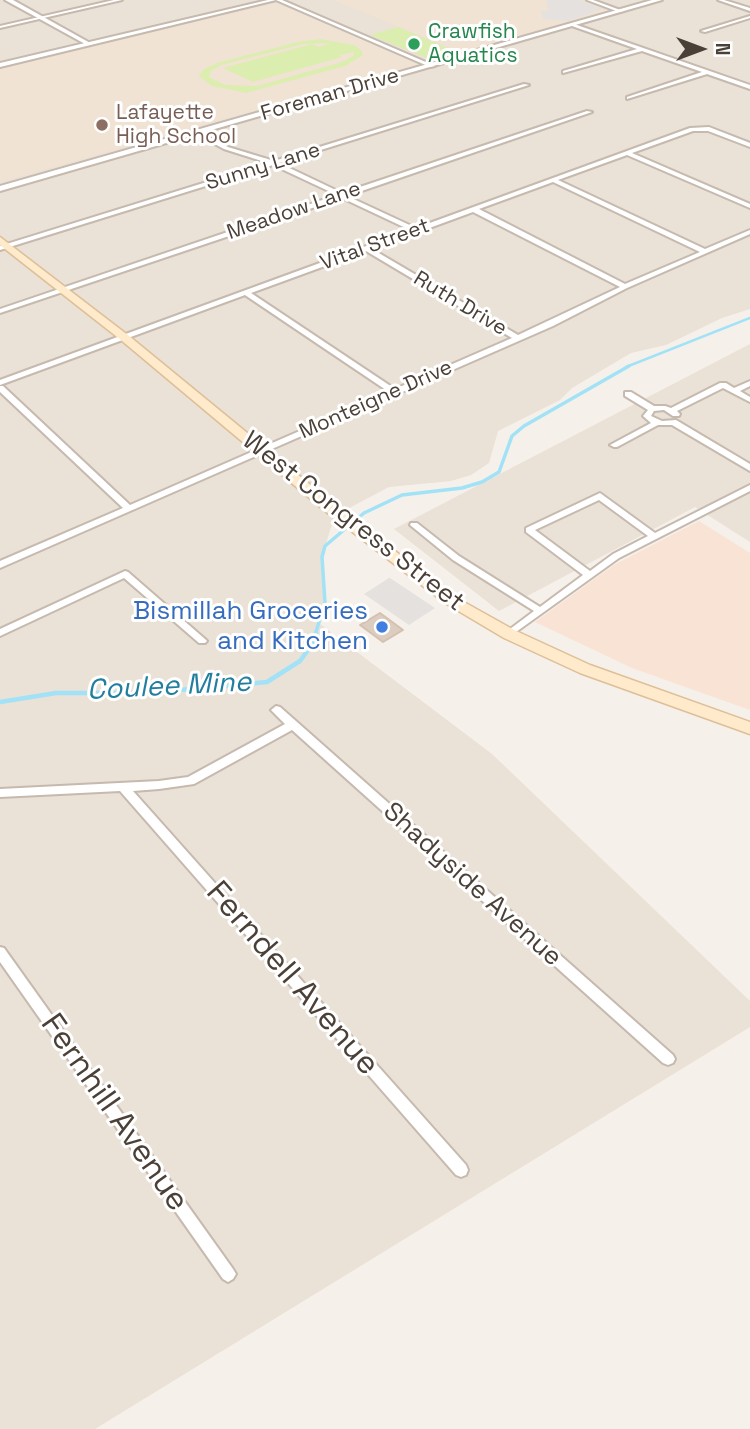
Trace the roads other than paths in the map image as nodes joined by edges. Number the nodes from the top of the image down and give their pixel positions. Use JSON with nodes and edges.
{"nodes":[{"id":1,"x":8,"y":0,"type":"edge"},
{"id":2,"x":120,"y":0,"type":"edge"},
{"id":3,"x":276,"y":0,"type":"edge"},
{"id":4,"x":589,"y":0,"type":"edge"},
{"id":5,"x":659,"y":0,"type":"edge"},
{"id":6,"x":720,"y":0,"type":"edge"},
{"id":7,"x":750,"y":10,"type":"edge"},
{"id":8,"x":621,"y":11,"type":"junction"},
{"id":9,"x":750,"y":17,"type":"edge"},
{"id":10,"x":41,"y":18,"type":"junction"},
{"id":11,"x":574,"y":25,"type":"junction"},
{"id":12,"x":0,"y":27,"type":"edge"},
{"id":13,"x":703,"y":31,"type":"dead end"},
{"id":14,"x":89,"y":44,"type":"junction"},
{"id":15,"x":642,"y":49,"type":"junction"},
{"id":16,"x":0,"y":65,"type":"edge"},
{"id":17,"x":432,"y":66,"type":"junction"},
{"id":18,"x":565,"y":72,"type":"dead end"},
{"id":19,"x":708,"y":72,"type":"junction"},
{"id":20,"x":526,"y":85,"type":"dead end"},
{"id":21,"x":750,"y":87,"type":"edge"},
{"id":22,"x":629,"y":98,"type":"dead end"},
{"id":23,"x":589,"y":112,"type":"dead end"},
{"id":24,"x":196,"y":132,"type":"junction"},
{"id":25,"x":750,"y":145,"type":"edge"},
{"id":26,"x":627,"y":153,"type":"junction"},
{"id":27,"x":274,"y":163,"type":"junction"},
{"id":28,"x":553,"y":180,"type":"junction"},
{"id":29,"x":0,"y":189,"type":"edge"},
{"id":30,"x":342,"y":195,"type":"junction"},
{"id":31,"x":750,"y":206,"type":"edge"},
{"id":32,"x":473,"y":209,"type":"junction"},
{"id":33,"x":415,"y":230,"type":"junction"},
{"id":34,"x":750,"y":232,"type":"edge"},
{"id":35,"x":3,"y":245,"type":"edge"},
{"id":36,"x":366,"y":248,"type":"junction"},
{"id":37,"x":706,"y":252,"type":"junction"},
{"id":38,"x":625,"y":287,"type":"junction"},
{"id":39,"x":63,"y":290,"type":"junction"},
{"id":40,"x":246,"y":293,"type":"junction"},
{"id":41,"x":0,"y":311,"type":"edge"},
{"id":42,"x":124,"y":338,"type":"junction"},
{"id":43,"x":517,"y":338,"type":"junction"},
{"id":44,"x":750,"y":383,"type":"edge"},
{"id":45,"x":0,"y":386,"type":"edge"},
{"id":46,"x":734,"y":391,"type":"junction"},
{"id":47,"x":394,"y":393,"type":"junction"},
{"id":48,"x":628,"y":394,"type":"dead end"},
{"id":49,"x":750,"y":400,"type":"edge"},
{"id":50,"x":652,"y":409,"type":"junction"},
{"id":51,"x":672,"y":411,"type":"junction"},
{"id":52,"x":673,"y":422,"type":"junction"},
{"id":53,"x":657,"y":423,"type":"junction"},
{"id":54,"x":614,"y":445,"type":"dead end"},
{"id":55,"x":260,"y":452,"type":"junction"},
{"id":56,"x":750,"y":468,"type":"edge"},
{"id":57,"x":749,"y":489,"type":"edge"},
{"id":58,"x":129,"y":509,"type":"junction"},
{"id":59,"x":414,"y":526,"type":"dead end"},
{"id":60,"x":654,"y":536,"type":"junction"},
{"id":61,"x":0,"y":565,"type":"edge"},
{"id":62,"x":589,"y":575,"type":"junction"},
{"id":63,"x":540,"y":611,"type":"junction"},
{"id":64,"x":0,"y":633,"type":"edge"},
{"id":65,"x":509,"y":634,"type":"junction"},
{"id":66,"x":202,"y":640,"type":"dead end"},
{"id":67,"x":276,"y":710,"type":"dead end"},
{"id":68,"x":293,"y":725,"type":"junction"},
{"id":69,"x":750,"y":728,"type":"edge"},
{"id":70,"x":123,"y":787,"type":"junction"},
{"id":71,"x":0,"y":793,"type":"edge"},
{"id":72,"x":0,"y":952,"type":"edge"},
{"id":73,"x":668,"y":1059,"type":"dead end"},
{"id":74,"x":461,"y":1170,"type":"dead end"},
{"id":75,"x":228,"y":1274,"type":"dead end"}],
"edges":[{"from":1,"to":10,"type":"street"},
{"from":2,"to":10,"type":"street"},
{"from":3,"to":14,"type":"street"},
{"from":3,"to":17,"type":"street"},
{"from":4,"to":8,"type":"street"},
{"from":5,"to":8,"type":"street","name":"Foreman Drive"},
{"from":6,"to":7,"type":"street"},
{"from":8,"to":11,"type":"street","name":"Foreman Drive"},
{"from":9,"to":13,"type":"street"},
{"from":10,"to":12,"type":"street"},
{"from":10,"to":14,"type":"street"},
{"from":11,"to":15,"type":"street"},
{"from":11,"to":17,"type":"street","name":"Foreman Drive"},
{"from":14,"to":16,"type":"street"},
{"from":15,"to":18,"type":"street"},
{"from":15,"to":19,"type":"street"},
{"from":17,"to":24,"type":"street","name":"Foreman Drive"},
{"from":19,"to":21,"type":"street"},
{"from":19,"to":22,"type":"street"},
{"from":20,"to":27,"type":"street","name":"Sunny Lane"},
{"from":23,"to":30,"type":"street","name":"Meadow Lane"},
{"from":24,"to":27,"type":"street"},
{"from":24,"to":29,"type":"street","name":"Foreman Drive"},
{"from":25,"to":26,"type":"street","name":"Vital Street"},
{"from":26,"to":28,"type":"street","name":"Vital Street"},
{"from":26,"to":31,"type":"street"},
{"from":27,"to":30,"type":"street"},
{"from":27,"to":35,"type":"street","name":"Sunny Lane"},
{"from":28,"to":32,"type":"street","name":"Vital Street"},
{"from":28,"to":37,"type":"street"},
{"from":30,"to":33,"type":"street"},
{"from":30,"to":39,"type":"street","name":"Meadow Lane"},
{"from":32,"to":33,"type":"street","name":"Vital Street"},
{"from":32,"to":38,"type":"street"},
{"from":33,"to":36,"type":"street","name":"Vital Street"},
{"from":34,"to":37,"type":"street","name":"Monteigne Drive"},
{"from":35,"to":39,"type":"main road","name":"West Congress Street"},
{"from":36,"to":40,"type":"street","name":"Vital Street"},
{"from":36,"to":43,"type":"street","name":"Ruth Drive"},
{"from":37,"to":38,"type":"street","name":"Monteigne Drive"},
{"from":38,"to":43,"type":"street","name":"Monteigne Drive"},
{"from":39,"to":41,"type":"street","name":"Meadow Lane"},
{"from":39,"to":42,"type":"main road","name":"West Congress Street"},
{"from":40,"to":42,"type":"street","name":"Vital Street"},
{"from":40,"to":47,"type":"street"},
{"from":42,"to":45,"type":"street","name":"Vital Street"},
{"from":42,"to":55,"type":"main road","name":"West Congress Street"},
{"from":43,"to":47,"type":"street","name":"Monteigne Drive"},
{"from":44,"to":46,"type":"street"},
{"from":45,"to":58,"type":"street"},
{"from":46,"to":49,"type":"street"},
{"from":46,"to":51,"type":"street"},
{"from":47,"to":55,"type":"street","name":"Monteigne Drive"},
{"from":48,"to":50,"type":"street"},
{"from":50,"to":51,"type":"street"},
{"from":50,"to":53,"type":"street"},
{"from":51,"to":52,"type":"street"},
{"from":52,"to":53,"type":"street"},
{"from":52,"to":56,"type":"street"},
{"from":53,"to":54,"type":"street"},
{"from":55,"to":58,"type":"street","name":"Monteigne Drive"},
{"from":55,"to":65,"type":"main road","name":"West Congress Street"},
{"from":57,"to":60,"type":"street"},
{"from":58,"to":61,"type":"street","name":"Monteigne Drive"},
{"from":59,"to":63,"type":"street"},
{"from":60,"to":62,"type":"street"},
{"from":60,"to":62,"type":"street"},
{"from":62,"to":63,"type":"street"},
{"from":63,"to":65,"type":"street"},
{"from":64,"to":66,"type":"street"},
{"from":65,"to":69,"type":"main road","name":"West Congress Street"},
{"from":67,"to":68,"type":"street","name":"Shadyside Avenue"},
{"from":68,"to":70,"type":"street"},
{"from":68,"to":73,"type":"street","name":"Shadyside Avenue"},
{"from":70,"to":71,"type":"street"},
{"from":70,"to":74,"type":"street","name":"Ferndell Avenue"},
{"from":72,"to":75,"type":"street","name":"Fernhill Avenue"}]}
